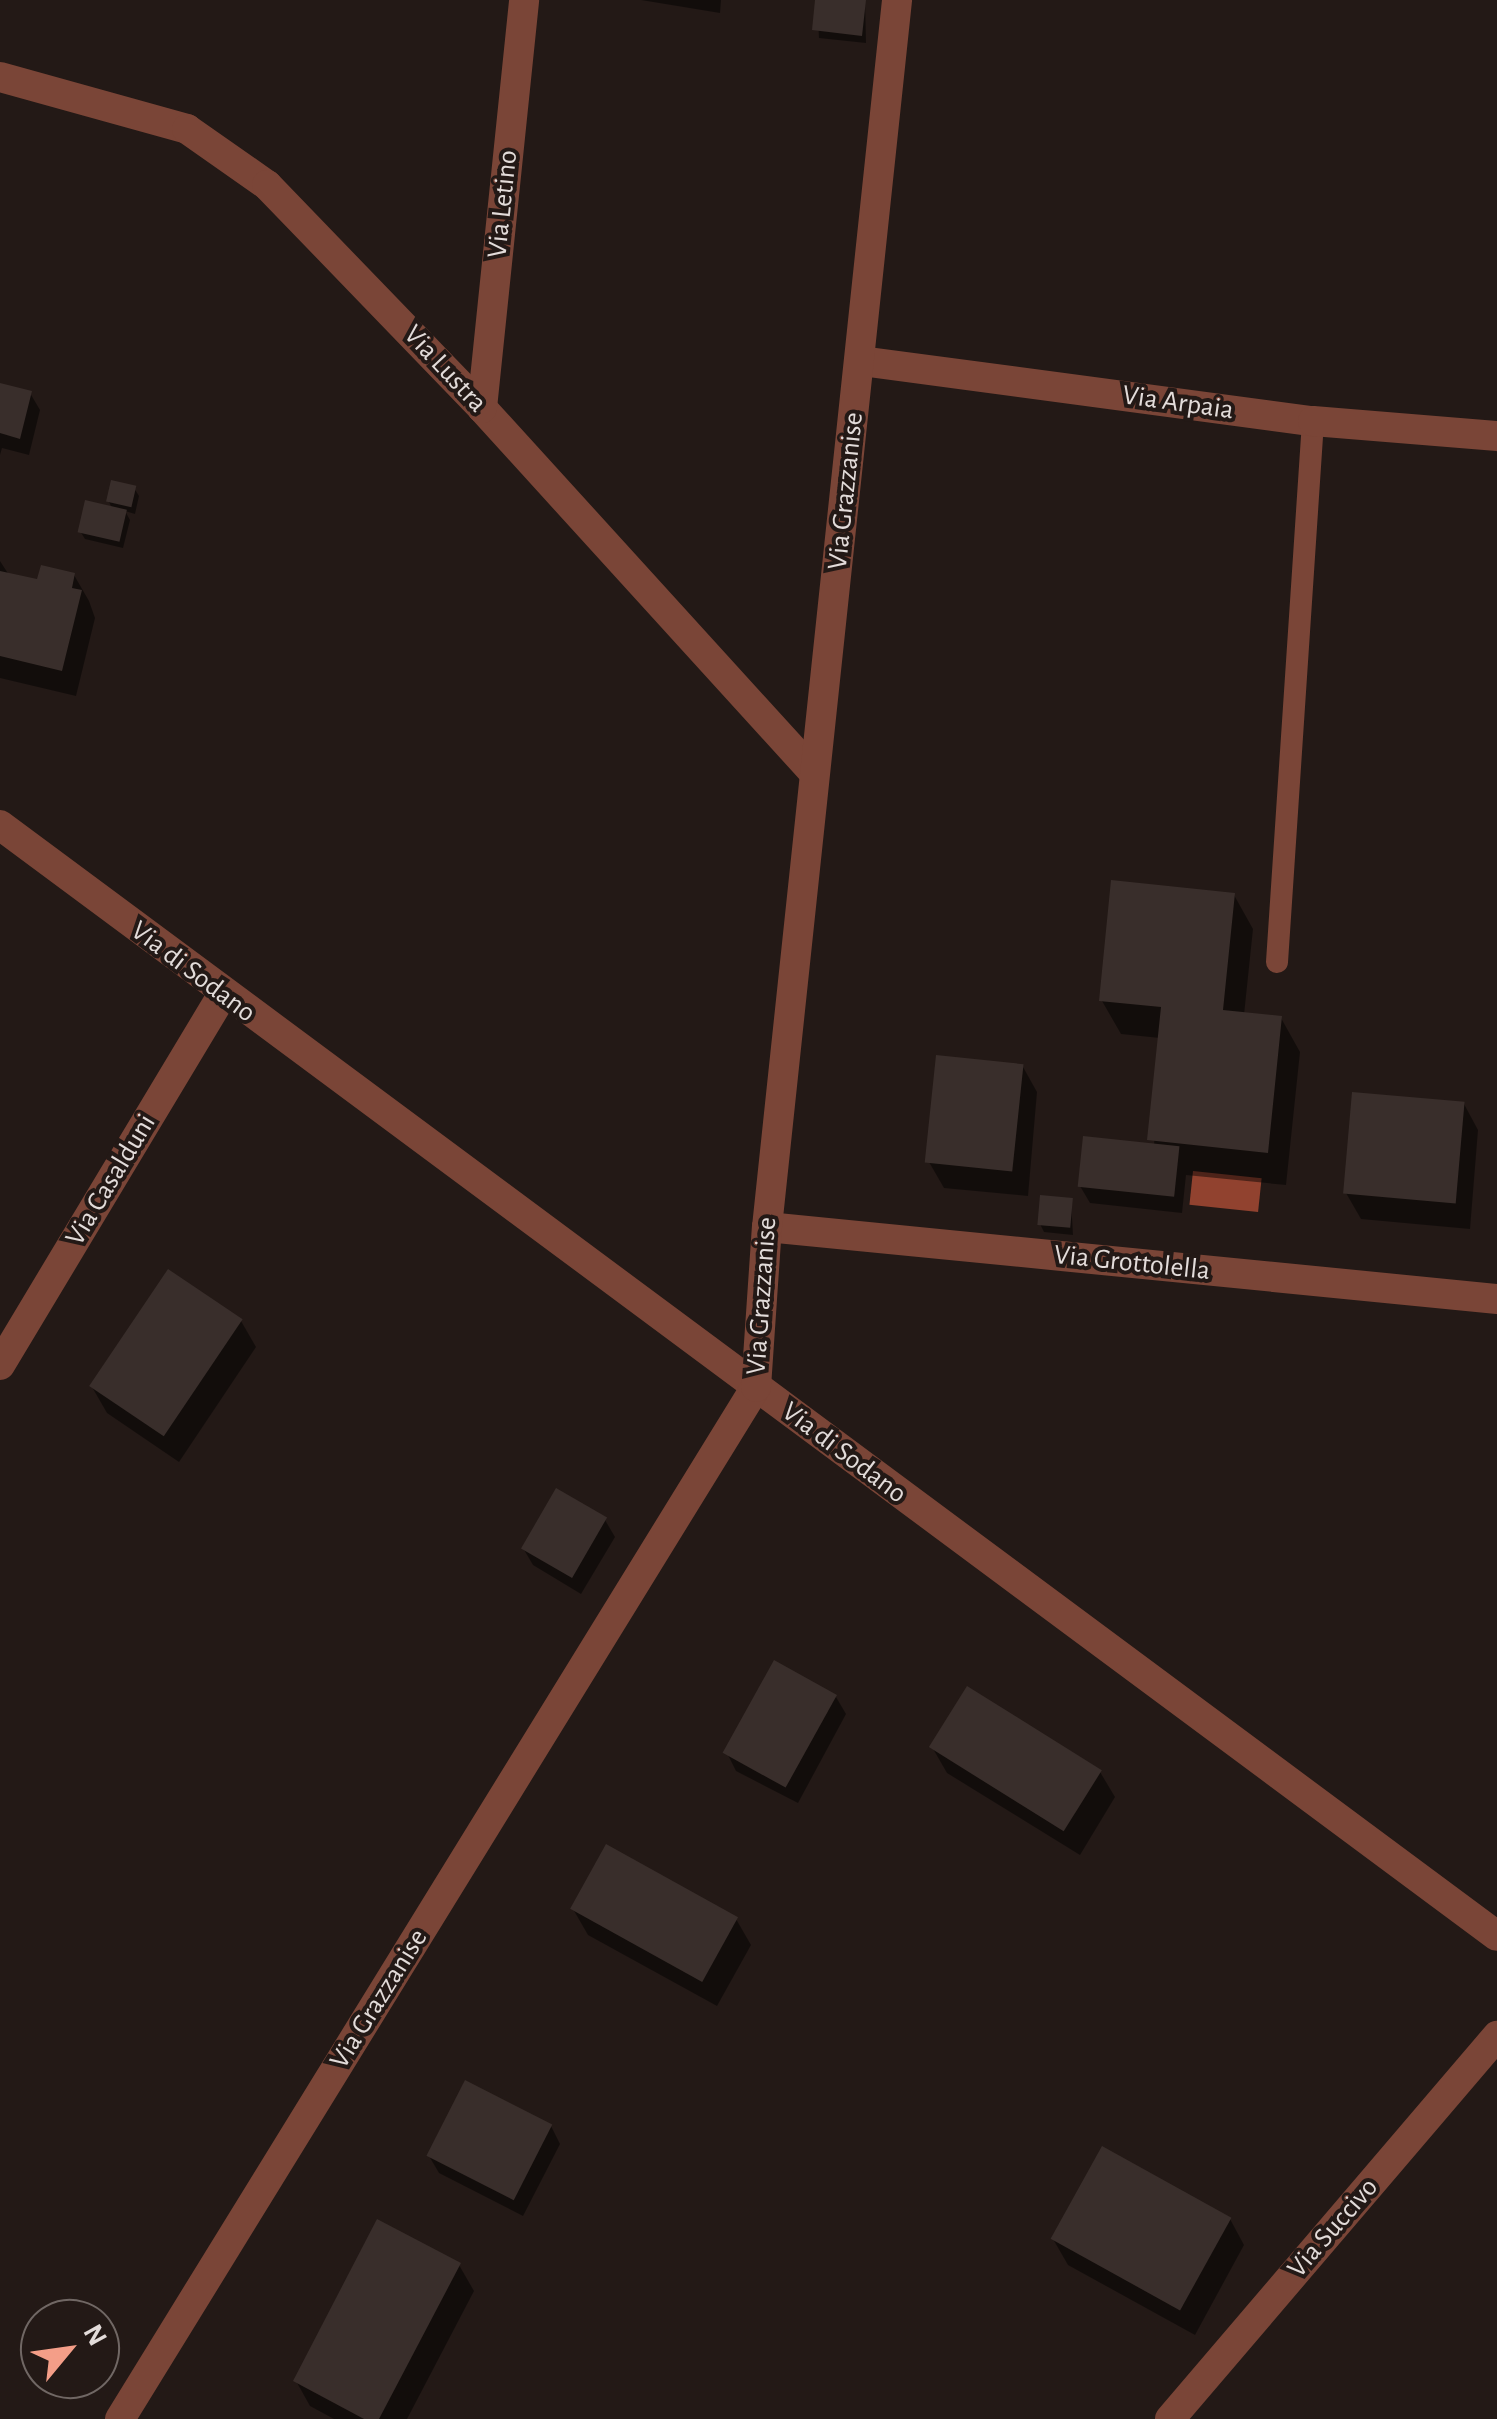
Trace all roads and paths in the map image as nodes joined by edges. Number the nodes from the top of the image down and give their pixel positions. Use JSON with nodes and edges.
{"nodes":[{"id":1,"x":524,"y":0,"type":"edge"},
{"id":2,"x":896,"y":0,"type":"edge"},
{"id":3,"x":0,"y":77,"type":"edge"},
{"id":4,"x":861,"y":361,"type":"junction"},
{"id":5,"x":482,"y":408,"type":"junction"},
{"id":6,"x":1313,"y":420,"type":"junction"},
{"id":7,"x":1497,"y":436,"type":"edge"},
{"id":8,"x":814,"y":773,"type":"junction"},
{"id":9,"x":0,"y":826,"type":"edge"},
{"id":10,"x":1276,"y":962,"type":"dead end"},
{"id":11,"x":222,"y":996,"type":"junction"},
{"id":12,"x":767,"y":1227,"type":"junction"},
{"id":13,"x":1497,"y":1299,"type":"edge"},
{"id":14,"x":0,"y":1365,"type":"edge"},
{"id":15,"x":756,"y":1387,"type":"junction"},
{"id":16,"x":1497,"y":1936,"type":"edge"},
{"id":17,"x":1497,"y":2036,"type":"edge"},
{"id":18,"x":120,"y":2419,"type":"edge"},
{"id":19,"x":1170,"y":2419,"type":"edge"}],
"edges":[{"from":1,"to":5,"type":"street","name":"Via Letino"},
{"from":2,"to":4,"type":"street","name":"Via Grazzanise"},
{"from":3,"to":5,"type":"street","name":"Via Lustra"},
{"from":4,"to":6,"type":"street","name":"Via Arpaia"},
{"from":4,"to":8,"type":"street","name":"Via Grazzanise"},
{"from":5,"to":8,"type":"street","name":"Via Lustra"},
{"from":6,"to":7,"type":"street","name":"Via Arpaia"},
{"from":6,"to":10,"type":"lane"},
{"from":8,"to":12,"type":"street","name":"Via Grazzanise"},
{"from":9,"to":11,"type":"street","name":"Via di Sodano"},
{"from":11,"to":14,"type":"street","name":"Via Casalduni"},
{"from":11,"to":15,"type":"street","name":"Via di Sodano"},
{"from":12,"to":13,"type":"street","name":"Via Grottolella"},
{"from":12,"to":15,"type":"street","name":"Via Grazzanise"},
{"from":15,"to":16,"type":"street","name":"Via di Sodano"},
{"from":15,"to":18,"type":"street","name":"Via Grazzanise"},
{"from":17,"to":19,"type":"street","name":"Via Succivo"}]}
